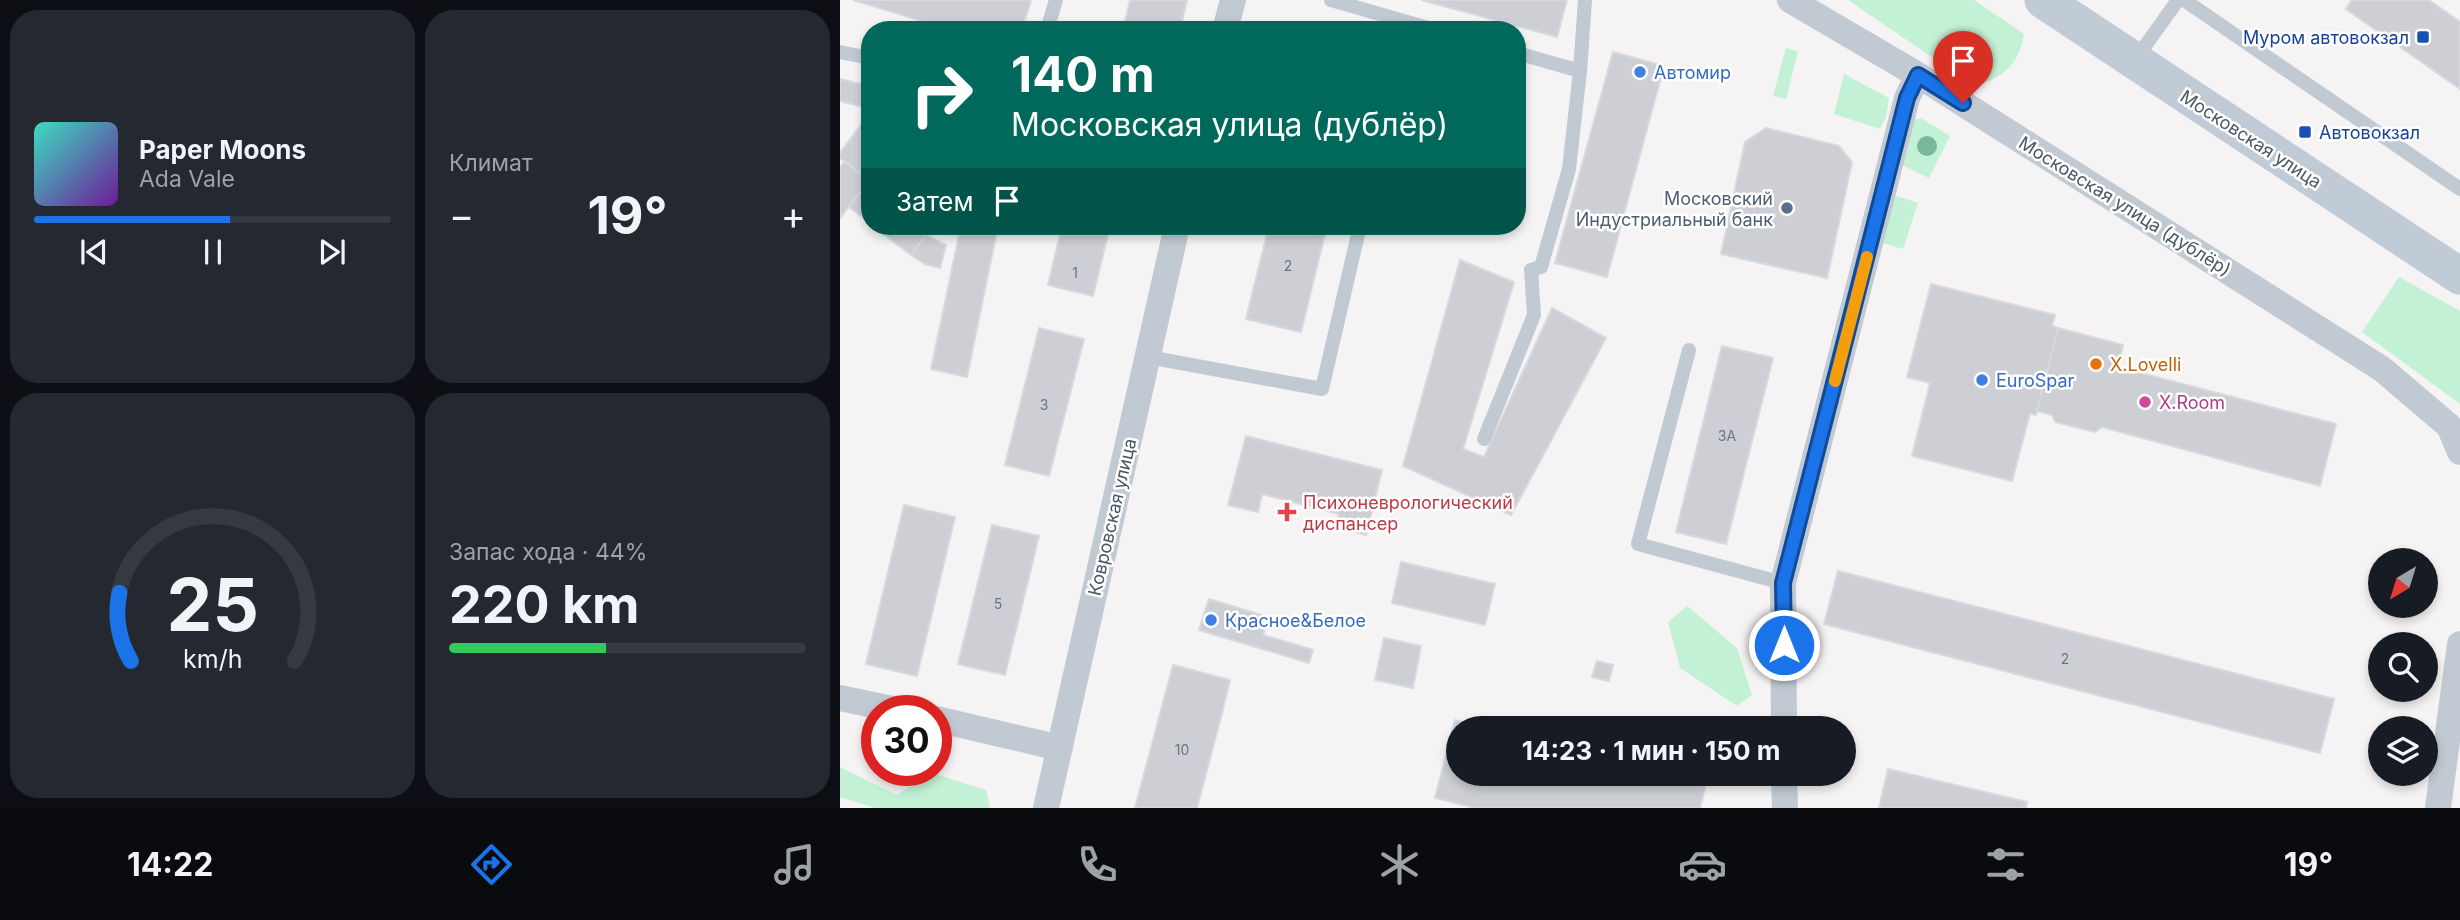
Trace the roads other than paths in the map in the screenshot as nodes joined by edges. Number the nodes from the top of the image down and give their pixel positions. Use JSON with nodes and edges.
{"nodes":[{"id":1,"x":1056,"y":0,"type":"edge"},
{"id":2,"x":1233,"y":0,"type":"edge"},
{"id":3,"x":1331,"y":0,"type":"edge"},
{"id":4,"x":1585,"y":0,"type":"edge"},
{"id":5,"x":1790,"y":0,"type":"edge"},
{"id":6,"x":2043,"y":0,"type":"edge"},
{"id":7,"x":2178,"y":0,"type":"edge"},
{"id":8,"x":2184,"y":0,"type":"edge"},
{"id":9,"x":1050,"y":21,"type":"edge"},
{"id":10,"x":1227,"y":21,"type":"edge"},
{"id":11,"x":1394,"y":21,"type":"edge"},
{"id":12,"x":840,"y":52,"type":"edge"},
{"id":13,"x":861,"y":56,"type":"edge"},
{"id":14,"x":1526,"y":56,"type":"edge"},
{"id":15,"x":2134,"y":61,"type":"junction"},
{"id":16,"x":1580,"y":71,"type":"junction"},
{"id":17,"x":1918,"y":75,"type":"junction"},
{"id":18,"x":2460,"y":189,"type":"edge"},
{"id":19,"x":1175,"y":235,"type":"edge"},
{"id":20,"x":1358,"y":235,"type":"edge"},
{"id":21,"x":2460,"y":276,"type":"edge"},
{"id":22,"x":1689,"y":350,"type":"dead end"},
{"id":23,"x":1147,"y":357,"type":"junction"},
{"id":24,"x":1484,"y":439,"type":"dead end"},
{"id":25,"x":2460,"y":452,"type":"edge"},
{"id":26,"x":1783,"y":583,"type":"junction"},
{"id":27,"x":2460,"y":644,"type":"edge"},
{"id":28,"x":840,"y":698,"type":"edge"},
{"id":29,"x":861,"y":702,"type":"edge"},
{"id":30,"x":1784,"y":716,"type":"edge"},
{"id":31,"x":952,"y":723,"type":"edge"},
{"id":32,"x":1060,"y":748,"type":"junction"},
{"id":33,"x":1784,"y":786,"type":"edge"},
{"id":34,"x":1046,"y":808,"type":"edge"},
{"id":35,"x":1784,"y":808,"type":"edge"},
{"id":36,"x":2438,"y":808,"type":"edge"}],
"edges":[{"from":1,"to":9,"type":"lane"},
{"from":2,"to":10,"type":"street"},
{"from":3,"to":11,"type":"lane"},
{"from":4,"to":16,"type":"lane"},
{"from":5,"to":17,"type":"street","name":"Московская улица (дублёр)"},
{"from":6,"to":15,"type":"main road","name":"Московская улица"},
{"from":7,"to":15,"type":"lane"},
{"from":8,"to":18,"type":"lane"},
{"from":12,"to":13,"type":"lane"},
{"from":14,"to":16,"type":"lane"},
{"from":15,"to":21,"type":"main road","name":"Московская улица"},
{"from":16,"to":24,"type":"lane"},
{"from":17,"to":25,"type":"street","name":"Московская улица (дублёр)"},
{"from":17,"to":26,"type":"street"},
{"from":19,"to":23,"type":"street","name":"Ковровская улица"},
{"from":20,"to":23,"type":"lane"},
{"from":22,"to":26,"type":"lane"},
{"from":23,"to":32,"type":"street","name":"Ковровская улица"},
{"from":26,"to":30,"type":"street"},
{"from":27,"to":36,"type":"street"},
{"from":28,"to":29,"type":"street"},
{"from":31,"to":32,"type":"street"},
{"from":32,"to":34,"type":"street","name":"Ковровская улица"},
{"from":33,"to":35,"type":"street"}]}
